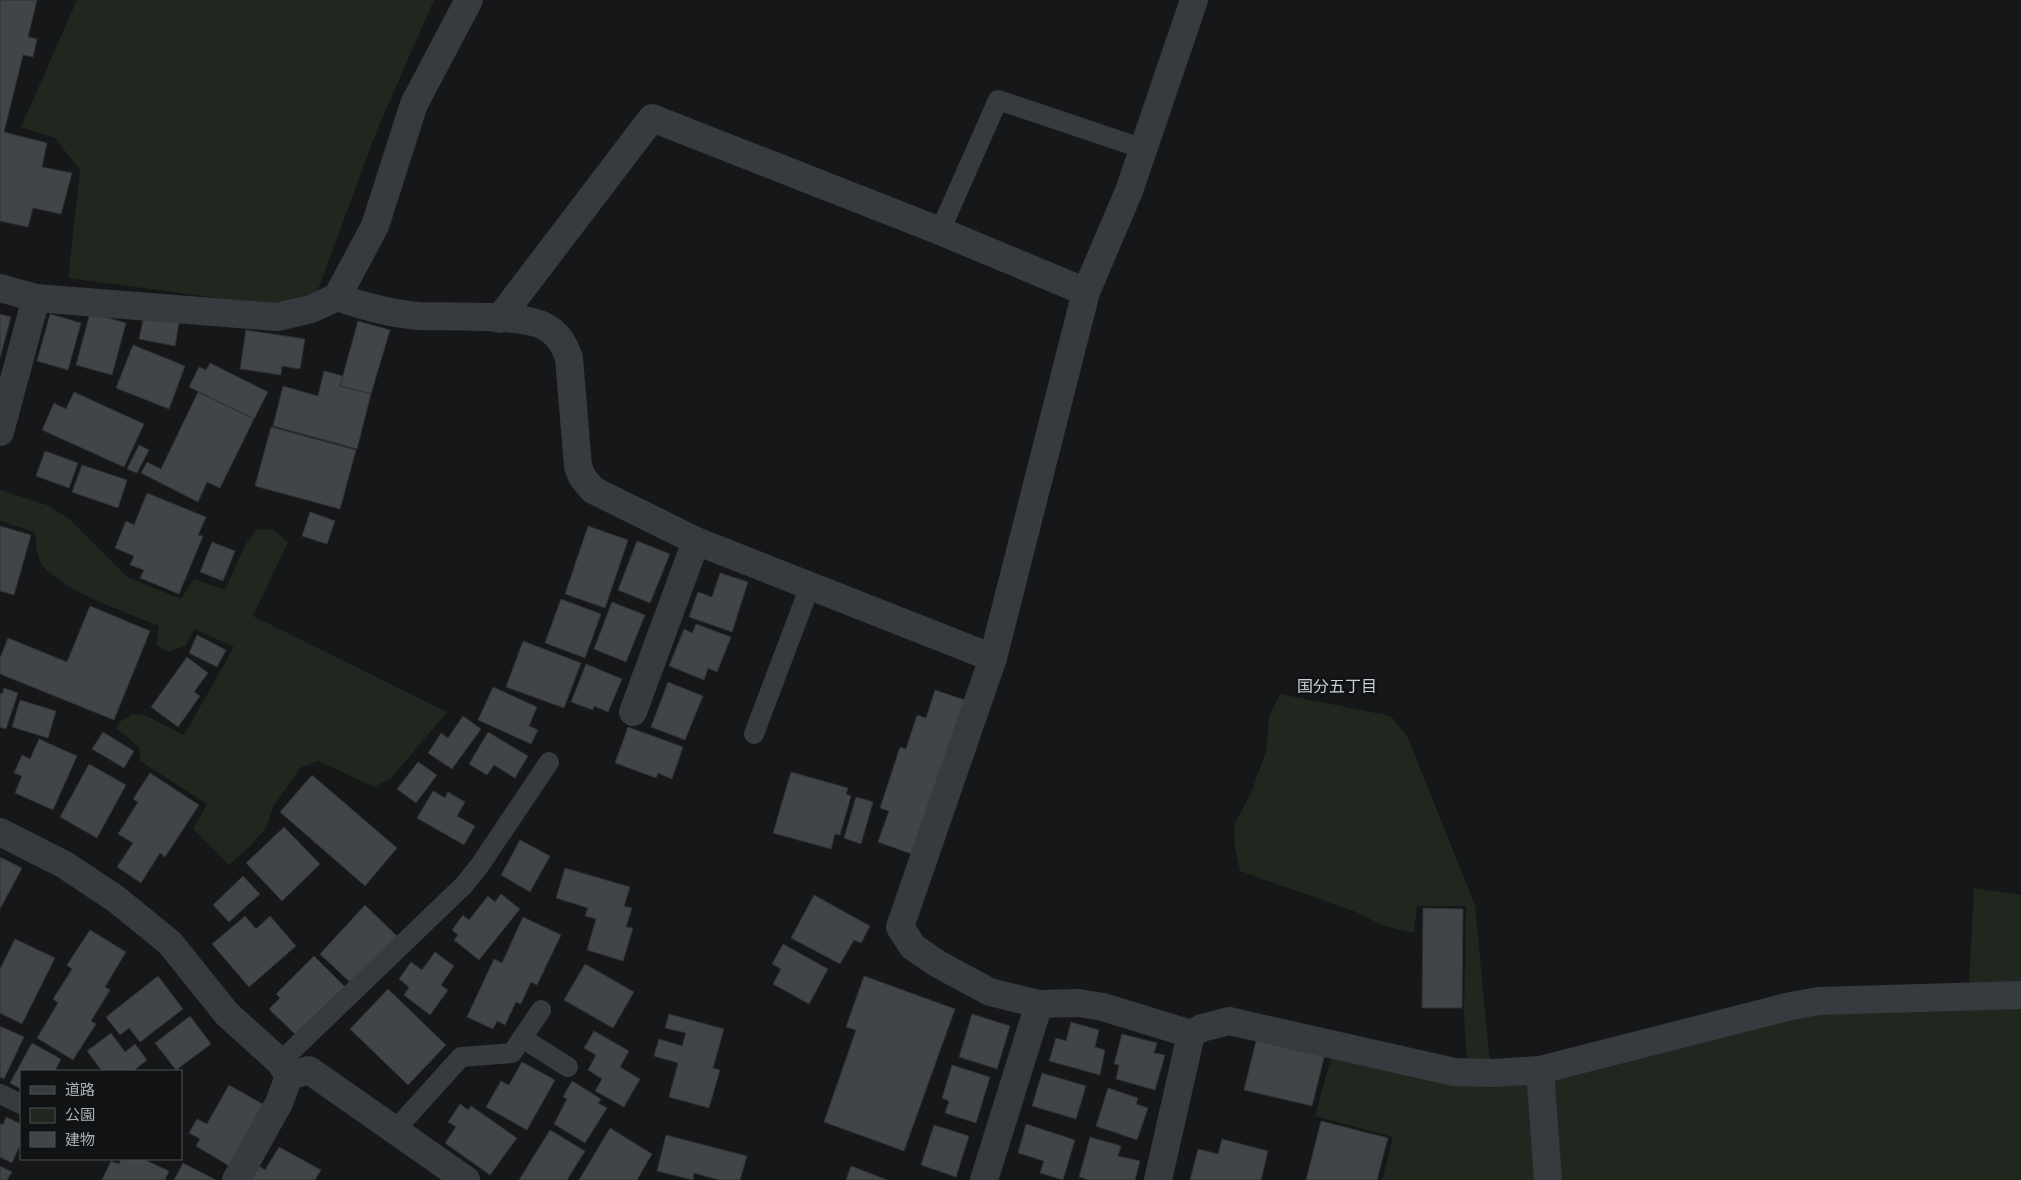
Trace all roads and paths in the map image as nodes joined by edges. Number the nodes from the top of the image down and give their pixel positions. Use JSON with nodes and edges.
{"nodes":[{"id":1,"x":469,"y":0,"type":"edge"},
{"id":2,"x":1194,"y":0,"type":"edge"},
{"id":3,"x":1144,"y":149,"type":"junction"},
{"id":4,"x":940,"y":231,"type":"junction"},
{"id":5,"x":0,"y":288,"type":"edge"},
{"id":6,"x":1086,"y":292,"type":"junction"},
{"id":7,"x":36,"y":298,"type":"junction"},
{"id":8,"x":337,"y":298,"type":"junction"},
{"id":9,"x":499,"y":319,"type":"junction"},
{"id":10,"x":0,"y":432,"type":"edge"},
{"id":11,"x":696,"y":541,"type":"junction"},
{"id":12,"x":810,"y":586,"type":"junction"},
{"id":13,"x":993,"y":658,"type":"junction"},
{"id":14,"x":632,"y":712,"type":"dead end"},
{"id":15,"x":754,"y":734,"type":"dead end"},
{"id":16,"x":550,"y":762,"type":"dead end"},
{"id":17,"x":0,"y":832,"type":"edge"},
{"id":18,"x":2021,"y":995,"type":"edge"},
{"id":19,"x":1039,"y":1004,"type":"junction"},
{"id":20,"x":542,"y":1010,"type":"dead end"},
{"id":21,"x":1191,"y":1034,"type":"junction"},
{"id":22,"x":522,"y":1038,"type":"junction"},
{"id":23,"x":568,"y":1067,"type":"dead end"},
{"id":24,"x":284,"y":1069,"type":"junction"},
{"id":25,"x":1540,"y":1070,"type":"junction"},
{"id":26,"x":0,"y":1094,"type":"edge"},
{"id":27,"x":20,"y":1104,"type":"edge"},
{"id":28,"x":395,"y":1130,"type":"junction"},
{"id":29,"x":236,"y":1180,"type":"edge"},
{"id":30,"x":466,"y":1180,"type":"edge"},
{"id":31,"x":984,"y":1180,"type":"edge"},
{"id":32,"x":1158,"y":1180,"type":"edge"},
{"id":33,"x":1548,"y":1180,"type":"edge"}],
"edges":[{"from":1,"to":8,"type":"street"},
{"from":2,"to":3,"type":"street"},
{"from":3,"to":4,"type":"lane"},
{"from":3,"to":6,"type":"street"},
{"from":4,"to":6,"type":"street"},
{"from":4,"to":9,"type":"street"},
{"from":5,"to":7,"type":"street"},
{"from":6,"to":13,"type":"street"},
{"from":7,"to":8,"type":"street"},
{"from":7,"to":10,"type":"street"},
{"from":8,"to":9,"type":"street"},
{"from":9,"to":11,"type":"street"},
{"from":11,"to":12,"type":"street"},
{"from":11,"to":14,"type":"street"},
{"from":12,"to":13,"type":"street"},
{"from":12,"to":15,"type":"lane"},
{"from":13,"to":19,"type":"street"},
{"from":16,"to":24,"type":"lane"},
{"from":17,"to":24,"type":"street"},
{"from":18,"to":25,"type":"street"},
{"from":19,"to":21,"type":"street"},
{"from":19,"to":31,"type":"street"},
{"from":20,"to":22,"type":"lane"},
{"from":21,"to":25,"type":"street"},
{"from":21,"to":32,"type":"street"},
{"from":22,"to":23,"type":"lane"},
{"from":22,"to":28,"type":"lane"},
{"from":24,"to":28,"type":"street"},
{"from":24,"to":29,"type":"street"},
{"from":25,"to":33,"type":"street"},
{"from":26,"to":27,"type":"lane"},
{"from":28,"to":30,"type":"street"}]}
